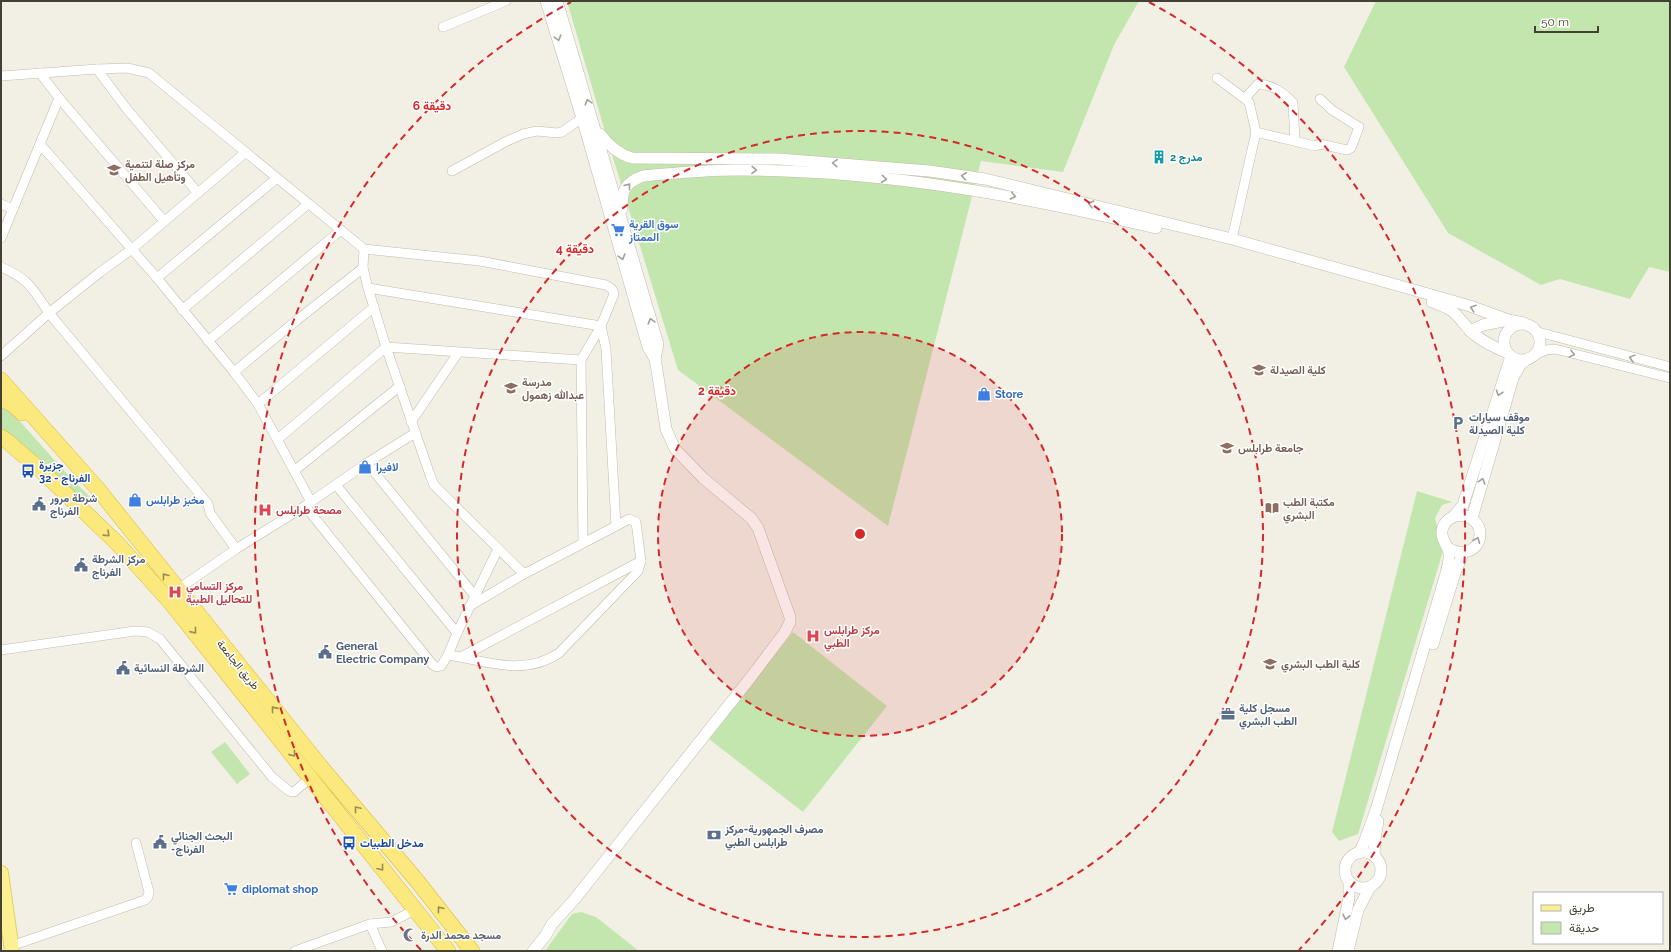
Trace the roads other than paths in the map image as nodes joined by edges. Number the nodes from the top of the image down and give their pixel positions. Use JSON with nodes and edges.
{"nodes":[{"id":1,"x":505,"y":1,"type":"edge"},
{"id":2,"x":546,"y":1,"type":"edge"},
{"id":3,"x":557,"y":1,"type":"edge"},
{"id":4,"x":443,"y":27,"type":"dead end"},
{"id":5,"x":97,"y":69,"type":"junction"},
{"id":6,"x":40,"y":73,"type":"junction"},
{"id":7,"x":1,"y":76,"type":"edge"},
{"id":8,"x":1217,"y":78,"type":"dead end"},
{"id":9,"x":59,"y":98,"type":"junction"},
{"id":10,"x":1245,"y":98,"type":"junction"},
{"id":11,"x":1320,"y":99,"type":"dead end"},
{"id":12,"x":582,"y":118,"type":"junction"},
{"id":13,"x":596,"y":129,"type":"junction"},
{"id":14,"x":1256,"y":132,"type":"junction"},
{"id":15,"x":1295,"y":140,"type":"junction"},
{"id":16,"x":40,"y":144,"type":"junction"},
{"id":17,"x":246,"y":152,"type":"junction"},
{"id":18,"x":670,"y":159,"type":"junction"},
{"id":19,"x":697,"y":160,"type":"junction"},
{"id":20,"x":452,"y":171,"type":"dead end"},
{"id":21,"x":697,"y":171,"type":"junction"},
{"id":22,"x":671,"y":173,"type":"junction"},
{"id":23,"x":277,"y":178,"type":"junction"},
{"id":24,"x":985,"y":179,"type":"junction"},
{"id":25,"x":982,"y":191,"type":"junction"},
{"id":26,"x":198,"y":193,"type":"junction"},
{"id":27,"x":1,"y":204,"type":"edge"},
{"id":28,"x":308,"y":204,"type":"junction"},
{"id":29,"x":13,"y":209,"type":"junction"},
{"id":30,"x":164,"y":221,"type":"junction"},
{"id":31,"x":623,"y":223,"type":"junction"},
{"id":32,"x":340,"y":230,"type":"junction"},
{"id":33,"x":1,"y":238,"type":"edge"},
{"id":34,"x":1232,"y":240,"type":"junction"},
{"id":35,"x":132,"y":249,"type":"junction"},
{"id":36,"x":364,"y":250,"type":"junction"},
{"id":37,"x":1,"y":267,"type":"edge"},
{"id":38,"x":363,"y":268,"type":"junction"},
{"id":39,"x":157,"y":278,"type":"junction"},
{"id":40,"x":368,"y":288,"type":"junction"},
{"id":41,"x":374,"y":307,"type":"junction"},
{"id":42,"x":182,"y":310,"type":"junction"},
{"id":43,"x":49,"y":313,"type":"junction"},
{"id":44,"x":1508,"y":320,"type":"junction"},
{"id":45,"x":1524,"y":324,"type":"junction"},
{"id":46,"x":601,"y":326,"type":"junction"},
{"id":47,"x":1470,"y":331,"type":"junction"},
{"id":48,"x":1538,"y":332,"type":"junction"},
{"id":49,"x":208,"y":341,"type":"junction"},
{"id":50,"x":386,"y":347,"type":"junction"},
{"id":51,"x":458,"y":353,"type":"junction"},
{"id":52,"x":1510,"y":355,"type":"junction"},
{"id":53,"x":1,"y":356,"type":"edge"},
{"id":54,"x":1531,"y":357,"type":"junction"},
{"id":55,"x":655,"y":359,"type":"junction"},
{"id":56,"x":581,"y":360,"type":"junction"},
{"id":57,"x":1670,"y":368,"type":"edge"},
{"id":58,"x":234,"y":372,"type":"junction"},
{"id":59,"x":1670,"y":378,"type":"edge"},
{"id":60,"x":1,"y":380,"type":"edge"},
{"id":61,"x":400,"y":386,"type":"junction"},
{"id":62,"x":1,"y":399,"type":"edge"},
{"id":63,"x":258,"y":404,"type":"junction"},
{"id":64,"x":411,"y":422,"type":"junction"},
{"id":65,"x":41,"y":426,"type":"junction"},
{"id":66,"x":415,"y":433,"type":"junction"},
{"id":67,"x":3,"y":437,"type":"edge"},
{"id":68,"x":278,"y":439,"type":"junction"},
{"id":69,"x":367,"y":463,"type":"junction"},
{"id":70,"x":294,"y":471,"type":"junction"},
{"id":71,"x":336,"y":485,"type":"junction"},
{"id":72,"x":308,"y":504,"type":"junction"},
{"id":73,"x":1453,"y":516,"type":"junction"},
{"id":74,"x":1472,"y":518,"type":"junction"},
{"id":75,"x":616,"y":526,"type":"junction"},
{"id":76,"x":583,"y":543,"type":"junction"},
{"id":77,"x":1446,"y":546,"type":"junction"},
{"id":78,"x":236,"y":549,"type":"junction"},
{"id":79,"x":498,"y":549,"type":"junction"},
{"id":80,"x":1462,"y":553,"type":"junction"},
{"id":81,"x":641,"y":561,"type":"junction"},
{"id":82,"x":524,"y":574,"type":"junction"},
{"id":83,"x":177,"y":590,"type":"junction"},
{"id":84,"x":475,"y":596,"type":"junction"},
{"id":85,"x":470,"y":606,"type":"junction"},
{"id":86,"x":457,"y":633,"type":"junction"},
{"id":87,"x":1,"y":650,"type":"edge"},
{"id":88,"x":448,"y":655,"type":"junction"},
{"id":89,"x":461,"y":657,"type":"junction"},
{"id":90,"x":311,"y":777,"type":"junction"},
{"id":91,"x":136,"y":843,"type":"dead end"},
{"id":92,"x":1359,"y":852,"type":"junction"},
{"id":93,"x":1374,"y":856,"type":"junction"},
{"id":94,"x":1,"y":873,"type":"edge"},
{"id":95,"x":1349,"y":883,"type":"junction"},
{"id":96,"x":1370,"y":887,"type":"junction"},
{"id":97,"x":415,"y":910,"type":"junction"},
{"id":98,"x":370,"y":924,"type":"junction"},
{"id":99,"x":12,"y":949,"type":"edge"},
{"id":100,"x":294,"y":951,"type":"edge"},
{"id":101,"x":382,"y":951,"type":"edge"},
{"id":102,"x":448,"y":951,"type":"edge"},
{"id":103,"x":472,"y":951,"type":"edge"},
{"id":104,"x":533,"y":951,"type":"edge"},
{"id":105,"x":1338,"y":951,"type":"edge"},
{"id":106,"x":1348,"y":951,"type":"edge"}],
"edges":[{"from":1,"to":4,"type":"street"},
{"from":2,"to":12,"type":"street","one_way":true},
{"from":13,"to":3,"type":"street","one_way":true},
{"from":5,"to":6,"type":"street"},
{"from":5,"to":17,"type":"street"},
{"from":5,"to":26,"type":"street"},
{"from":6,"to":7,"type":"street"},
{"from":6,"to":9,"type":"street"},
{"from":8,"to":10,"type":"street"},
{"from":9,"to":16,"type":"street"},
{"from":9,"to":30,"type":"street"},
{"from":10,"to":14,"type":"street"},
{"from":10,"to":15,"type":"street"},
{"from":11,"to":15,"type":"street"},
{"from":12,"to":20,"type":"street"},
{"from":12,"to":55,"type":"street","one_way":true},
{"from":13,"to":18,"type":"street"},
{"from":13,"to":31,"type":"street"},
{"from":14,"to":15,"type":"street"},
{"from":14,"to":34,"type":"street"},
{"from":16,"to":29,"type":"street"},
{"from":16,"to":35,"type":"street"},
{"from":17,"to":23,"type":"street"},
{"from":17,"to":26,"type":"street"},
{"from":18,"to":19,"type":"street"},
{"from":18,"to":22,"type":"street"},
{"from":19,"to":21,"type":"street"},
{"from":24,"to":19,"type":"street","one_way":true},
{"from":21,"to":22,"type":"street"},
{"from":21,"to":25,"type":"street","one_way":true},
{"from":31,"to":22,"type":"street","one_way":true},
{"from":23,"to":28,"type":"street"},
{"from":23,"to":39,"type":"street"},
{"from":24,"to":25,"type":"street"},
{"from":34,"to":24,"type":"street","one_way":true},
{"from":25,"to":47,"type":"street","one_way":true},
{"from":26,"to":30,"type":"street"},
{"from":27,"to":29,"type":"street"},
{"from":28,"to":32,"type":"street"},
{"from":28,"to":42,"type":"street"},
{"from":29,"to":33,"type":"street"},
{"from":30,"to":35,"type":"street"},
{"from":55,"to":31,"type":"street","one_way":true},
{"from":32,"to":36,"type":"street"},
{"from":32,"to":49,"type":"street"},
{"from":44,"to":34,"type":"street","one_way":true},
{"from":35,"to":39,"type":"street"},
{"from":35,"to":43,"type":"street"},
{"from":36,"to":38,"type":"street"},
{"from":36,"to":46,"type":"street"},
{"from":37,"to":43,"type":"street"},
{"from":38,"to":40,"type":"street"},
{"from":38,"to":58,"type":"street"},
{"from":39,"to":42,"type":"street"},
{"from":40,"to":41,"type":"street"},
{"from":40,"to":46,"type":"street"},
{"from":41,"to":50,"type":"street"},
{"from":41,"to":63,"type":"street"},
{"from":42,"to":49,"type":"street"},
{"from":43,"to":53,"type":"street"},
{"from":43,"to":78,"type":"street"},
{"from":44,"to":45,"type":"street"},
{"from":44,"to":47,"type":"street"},
{"from":45,"to":48,"type":"street"},
{"from":45,"to":52,"type":"street"},
{"from":46,"to":56,"type":"street"},
{"from":46,"to":75,"type":"street"},
{"from":47,"to":52,"type":"street"},
{"from":48,"to":54,"type":"street"},
{"from":57,"to":48,"type":"street","one_way":true},
{"from":49,"to":58,"type":"street"},
{"from":50,"to":51,"type":"street"},
{"from":50,"to":61,"type":"street"},
{"from":50,"to":68,"type":"street"},
{"from":51,"to":56,"type":"street"},
{"from":51,"to":64,"type":"street"},
{"from":52,"to":54,"type":"street"},
{"from":52,"to":73,"type":"street","one_way":true},
{"from":54,"to":59,"type":"street","one_way":true},
{"from":74,"to":54,"type":"street","one_way":true},
{"from":55,"to":104,"type":"street"},
{"from":56,"to":76,"type":"street"},
{"from":58,"to":63,"type":"street"},
{"from":60,"to":65,"type":"highway","name":"طريق الجامعة"},
{"from":61,"to":64,"type":"street"},
{"from":61,"to":70,"type":"street"},
{"from":62,"to":65,"type":"highway"},
{"from":63,"to":68,"type":"street"},
{"from":64,"to":66,"type":"street"},
{"from":83,"to":65,"type":"highway","name":"طريق الجامعة","one_way":true},
{"from":66,"to":69,"type":"street"},
{"from":66,"to":79,"type":"street"},
{"from":67,"to":90,"type":"highway","name":"طريق الجامعة","one_way":true},
{"from":68,"to":70,"type":"street"},
{"from":69,"to":71,"type":"street"},
{"from":69,"to":84,"type":"street"},
{"from":70,"to":72,"type":"street"},
{"from":71,"to":72,"type":"street"},
{"from":71,"to":86,"type":"street"},
{"from":72,"to":78,"type":"street"},
{"from":72,"to":88,"type":"street"},
{"from":73,"to":74,"type":"street"},
{"from":73,"to":77,"type":"street"},
{"from":80,"to":74,"type":"street","one_way":true},
{"from":75,"to":76,"type":"street"},
{"from":75,"to":81,"type":"street"},
{"from":76,"to":82,"type":"street"},
{"from":77,"to":80,"type":"street"},
{"from":77,"to":92,"type":"street"},
{"from":78,"to":83,"type":"street"},
{"from":79,"to":82,"type":"street"},
{"from":79,"to":84,"type":"street"},
{"from":80,"to":93,"type":"street"},
{"from":81,"to":89,"type":"street"},
{"from":81,"to":89,"type":"street"},
{"from":82,"to":85,"type":"street"},
{"from":103,"to":83,"type":"highway","name":"طريق الجامعة","one_way":true},
{"from":84,"to":85,"type":"street"},
{"from":85,"to":86,"type":"street"},
{"from":86,"to":88,"type":"street"},
{"from":87,"to":90,"type":"street"},
{"from":88,"to":89,"type":"street"},
{"from":90,"to":97,"type":"highway","name":"طريق الجامعة","one_way":true},
{"from":91,"to":99,"type":"street"},
{"from":92,"to":93,"type":"street"},
{"from":92,"to":95,"type":"street"},
{"from":93,"to":96,"type":"street"},
{"from":94,"to":99,"type":"main road"},
{"from":95,"to":96,"type":"street"},
{"from":95,"to":105,"type":"street","one_way":true},
{"from":96,"to":106,"type":"street"},
{"from":97,"to":98,"type":"street"},
{"from":97,"to":102,"type":"highway","name":"طريق الجامعة"},
{"from":98,"to":100,"type":"street"},
{"from":98,"to":101,"type":"street"}]}
